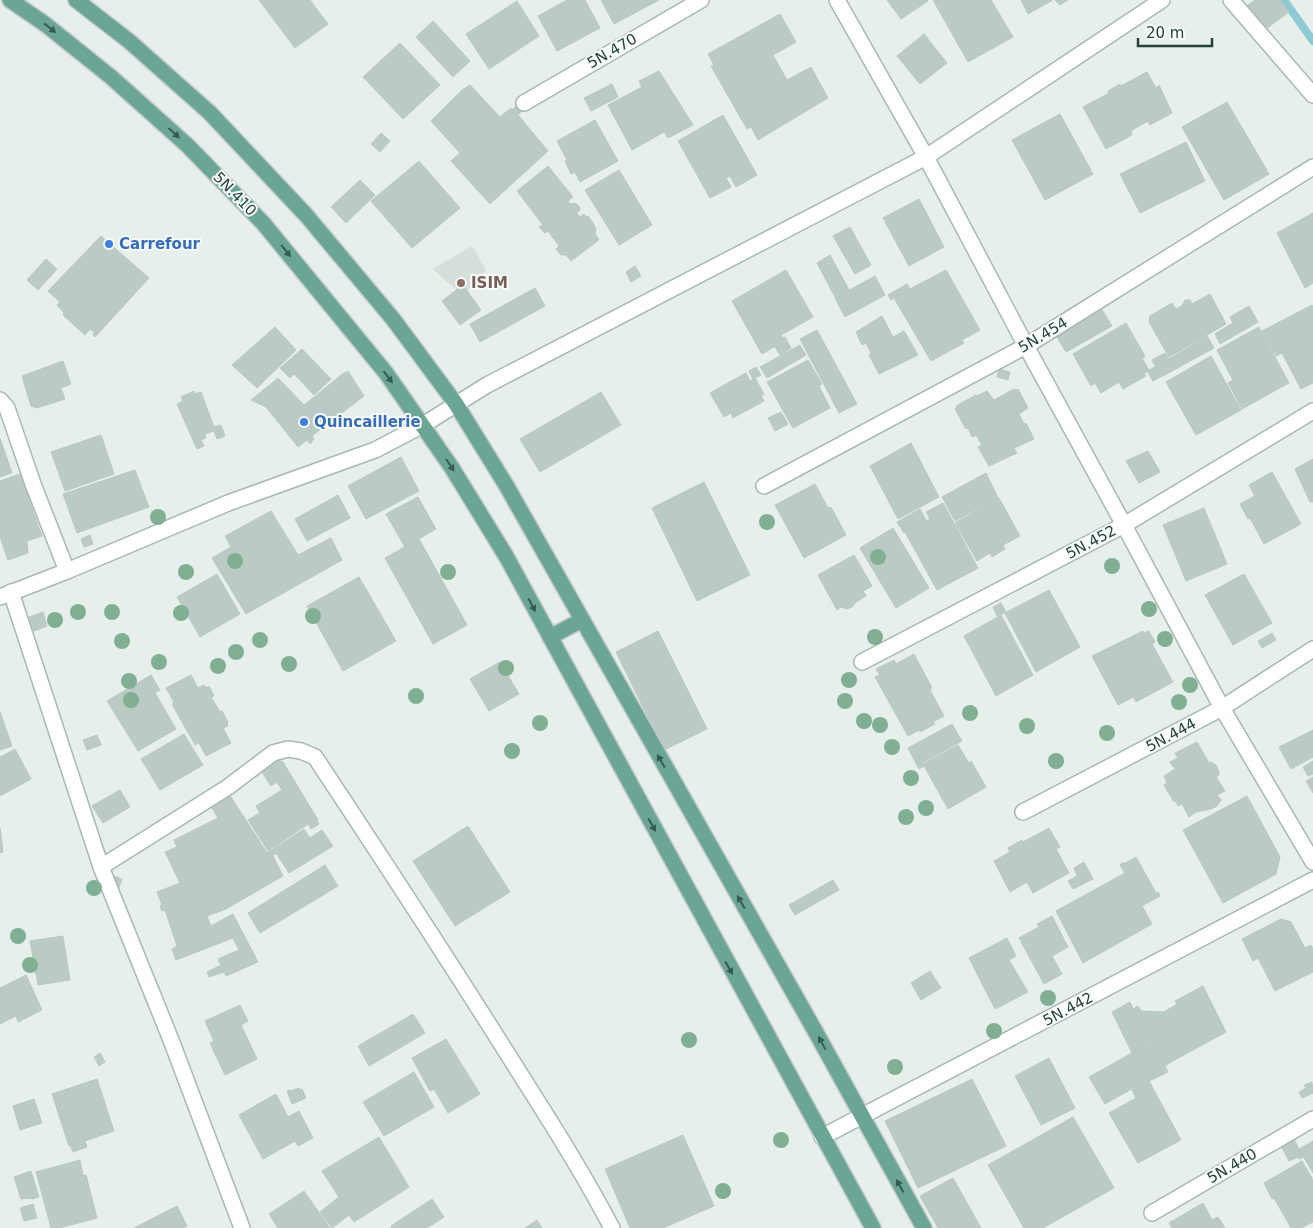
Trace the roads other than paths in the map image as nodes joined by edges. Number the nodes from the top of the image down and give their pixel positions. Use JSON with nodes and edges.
{"nodes":[{"id":1,"x":10,"y":0,"type":"edge"},
{"id":2,"x":76,"y":0,"type":"edge"},
{"id":3,"x":701,"y":0,"type":"edge"},
{"id":4,"x":837,"y":0,"type":"edge"},
{"id":5,"x":1162,"y":0,"type":"edge"},
{"id":6,"x":1231,"y":0,"type":"edge"},
{"id":7,"x":1313,"y":95,"type":"edge"},
{"id":8,"x":524,"y":103,"type":"dead end"},
{"id":9,"x":926,"y":157,"type":"junction"},
{"id":10,"x":1313,"y":167,"type":"edge"},
{"id":11,"x":1026,"y":346,"type":"junction"},
{"id":12,"x":0,"y":400,"type":"edge"},
{"id":13,"x":456,"y":404,"type":"junction"},
{"id":14,"x":1313,"y":411,"type":"edge"},
{"id":15,"x":423,"y":425,"type":"junction"},
{"id":16,"x":764,"y":486,"type":"dead end"},
{"id":17,"x":1124,"y":525,"type":"junction"},
{"id":18,"x":68,"y":572,"type":"junction"},
{"id":19,"x":6,"y":595,"type":"edge"},
{"id":20,"x":582,"y":620,"type":"junction"},
{"id":21,"x":550,"y":637,"type":"junction"},
{"id":22,"x":1313,"y":649,"type":"edge"},
{"id":23,"x":862,"y":662,"type":"dead end"},
{"id":24,"x":1222,"y":708,"type":"junction"},
{"id":25,"x":1023,"y":812,"type":"dead end"},
{"id":26,"x":1313,"y":862,"type":"edge"},
{"id":27,"x":101,"y":867,"type":"junction"},
{"id":28,"x":1313,"y":880,"type":"edge"},
{"id":29,"x":862,"y":1117,"type":"junction"},
{"id":30,"x":1313,"y":1119,"type":"edge"},
{"id":31,"x":822,"y":1137,"type":"junction"},
{"id":32,"x":1152,"y":1213,"type":"dead end"},
{"id":33,"x":242,"y":1228,"type":"edge"},
{"id":34,"x":612,"y":1228,"type":"edge"},
{"id":35,"x":872,"y":1228,"type":"edge"},
{"id":36,"x":924,"y":1228,"type":"edge"}],
"edges":[{"from":1,"to":15,"type":"main road","name":"5N.410","one_way":true},
{"from":2,"to":13,"type":"main road"},
{"from":3,"to":8,"type":"street","name":"5N.470"},
{"from":4,"to":9,"type":"street"},
{"from":5,"to":9,"type":"street"},
{"from":6,"to":7,"type":"street"},
{"from":9,"to":11,"type":"street"},
{"from":9,"to":13,"type":"street"},
{"from":10,"to":11,"type":"street","name":"5N.454"},
{"from":11,"to":16,"type":"street","name":"5N.454"},
{"from":11,"to":17,"type":"street"},
{"from":12,"to":18,"type":"street"},
{"from":13,"to":15,"type":"street"},
{"from":13,"to":20,"type":"main road"},
{"from":14,"to":17,"type":"street","name":"5N.452"},
{"from":15,"to":18,"type":"street"},
{"from":15,"to":21,"type":"main road","name":"5N.410","one_way":true},
{"from":17,"to":23,"type":"street","name":"5N.452"},
{"from":17,"to":24,"type":"street"},
{"from":18,"to":19,"type":"street"},
{"from":19,"to":27,"type":"street"},
{"from":20,"to":21,"type":"main road"},
{"from":29,"to":20,"type":"main road","one_way":true},
{"from":21,"to":31,"type":"main road","name":"5N.410","one_way":true},
{"from":22,"to":24,"type":"street","name":"5N.444"},
{"from":24,"to":25,"type":"street","name":"5N.444"},
{"from":24,"to":26,"type":"street"},
{"from":27,"to":33,"type":"street"},
{"from":27,"to":34,"type":"street"},
{"from":28,"to":29,"type":"street","name":"5N.442"},
{"from":29,"to":31,"type":"street","name":"5N.442"},
{"from":36,"to":29,"type":"main road","one_way":true},
{"from":30,"to":32,"type":"street","name":"5N.440"},
{"from":31,"to":35,"type":"main road","name":"5N.410"}]}
